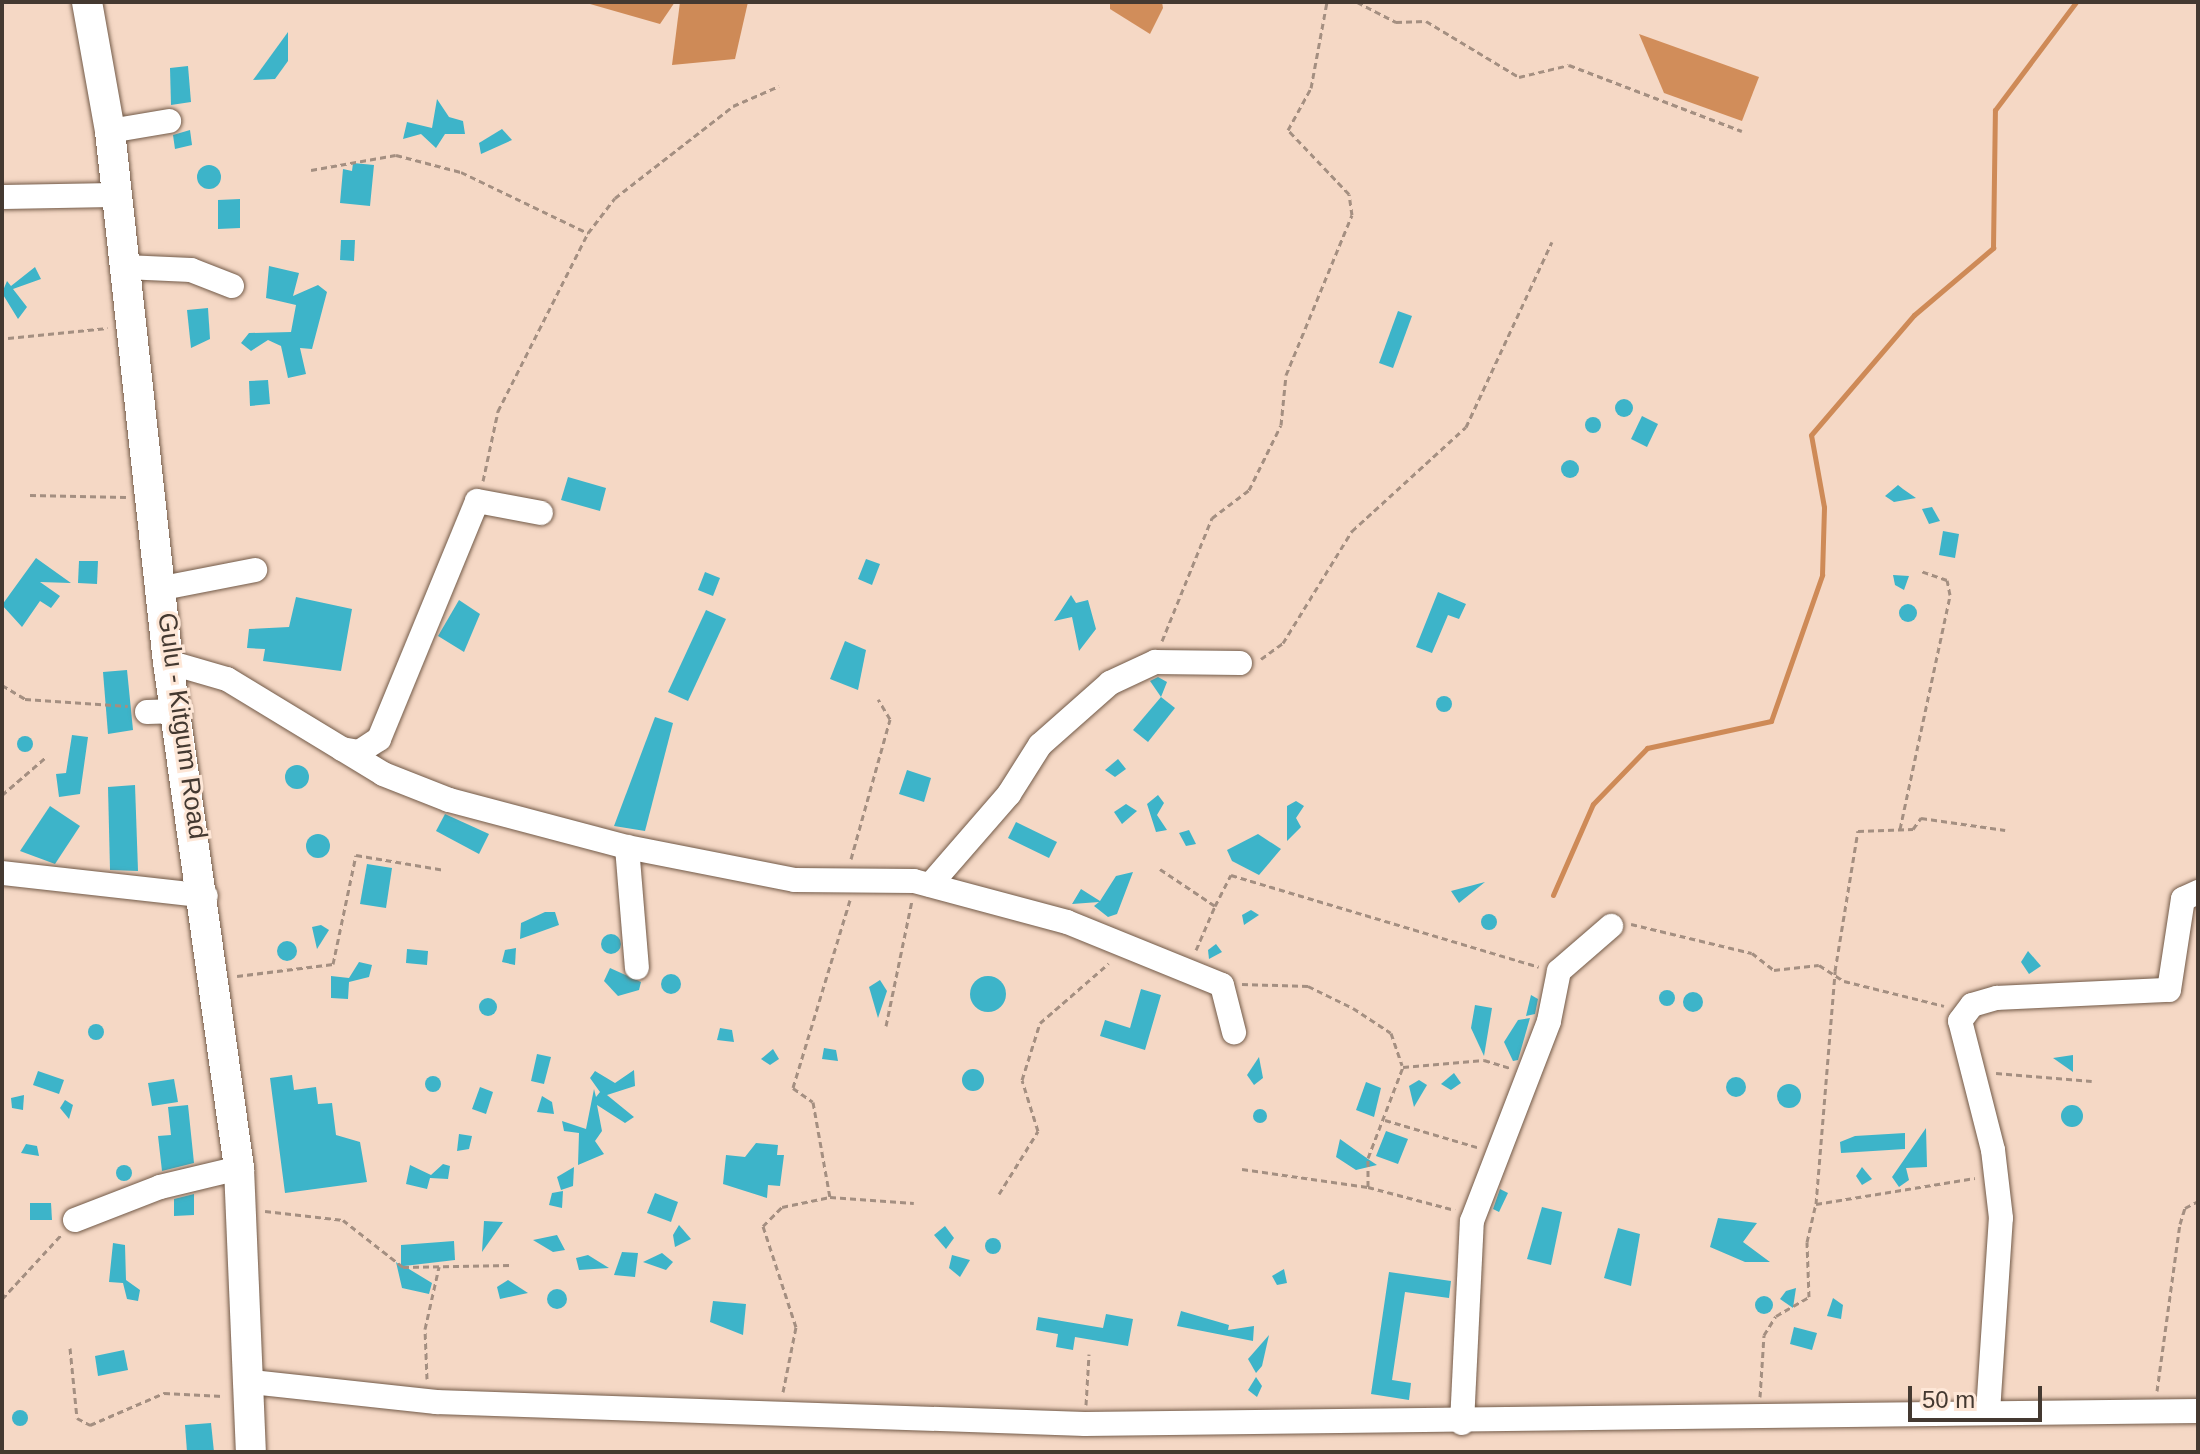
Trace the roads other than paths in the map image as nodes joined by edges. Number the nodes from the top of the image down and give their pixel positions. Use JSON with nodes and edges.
{"nodes":[{"id":1,"x":87,"y":2,"type":"edge"},
{"id":2,"x":169,"y":121,"type":"dead end"},
{"id":3,"x":110,"y":131,"type":"junction"},
{"id":4,"x":115,"y":195,"type":"junction"},
{"id":5,"x":2,"y":197,"type":"edge"},
{"id":6,"x":125,"y":267,"type":"junction"},
{"id":7,"x":232,"y":286,"type":"dead end"},
{"id":8,"x":541,"y":513,"type":"dead end"},
{"id":9,"x":255,"y":570,"type":"dead end"},
{"id":10,"x":163,"y":588,"type":"junction"},
{"id":11,"x":168,"y":662,"type":"junction"},
{"id":12,"x":1240,"y":663,"type":"road end"},
{"id":13,"x":179,"y":711,"type":"junction"},
{"id":14,"x":147,"y":712,"type":"road end"},
{"id":15,"x":340,"y":748,"type":"junction"},
{"id":16,"x":627,"y":847,"type":"junction"},
{"id":17,"x":2,"y":873,"type":"edge"},
{"id":18,"x":922,"y":883,"type":"junction"},
{"id":19,"x":2198,"y":892,"type":"edge"},
{"id":20,"x":206,"y":896,"type":"junction"},
{"id":21,"x":1611,"y":926,"type":"road end"},
{"id":22,"x":637,"y":968,"type":"dead end"},
{"id":23,"x":1234,"y":1032,"type":"dead end"},
{"id":24,"x":239,"y":1168,"type":"junction"},
{"id":25,"x":75,"y":1220,"type":"road end"},
{"id":26,"x":252,"y":1382,"type":"junction"},
{"id":27,"x":2198,"y":1411,"type":"edge"},
{"id":28,"x":1988,"y":1412,"type":"junction"},
{"id":29,"x":1462,"y":1423,"type":"junction"},
{"id":30,"x":251,"y":1452,"type":"edge"}],
"edges":[{"from":1,"to":3,"type":"main road","name":"Gulu - Kitgum Road"},
{"from":2,"to":3,"type":"street"},
{"from":3,"to":4,"type":"main road","name":"Gulu - Kitgum Road"},
{"from":4,"to":5,"type":"street"},
{"from":4,"to":6,"type":"main road","name":"Gulu - Kitgum Road"},
{"from":6,"to":7,"type":"street"},
{"from":6,"to":10,"type":"main road","name":"Gulu - Kitgum Road"},
{"from":8,"to":15,"type":"street"},
{"from":9,"to":10,"type":"street"},
{"from":10,"to":11,"type":"main road","name":"Gulu - Kitgum Road"},
{"from":11,"to":13,"type":"main road","name":"Gulu - Kitgum Road"},
{"from":11,"to":15,"type":"street"},
{"from":12,"to":18,"type":"street"},
{"from":13,"to":14,"type":"street"},
{"from":13,"to":20,"type":"main road","name":"Gulu - Kitgum Road"},
{"from":15,"to":16,"type":"street"},
{"from":16,"to":18,"type":"street"},
{"from":16,"to":22,"type":"street"},
{"from":17,"to":20,"type":"street"},
{"from":18,"to":23,"type":"street"},
{"from":19,"to":28,"type":"street"},
{"from":20,"to":24,"type":"main road","name":"Gulu - Kitgum Road"},
{"from":21,"to":29,"type":"street"},
{"from":24,"to":25,"type":"street"},
{"from":24,"to":26,"type":"main road","name":"Gulu - Kitgum Road"},
{"from":26,"to":29,"type":"street"},
{"from":26,"to":30,"type":"main road","name":"Gulu - Kitgum Road"},
{"from":27,"to":28,"type":"street"},
{"from":28,"to":29,"type":"street"}]}
